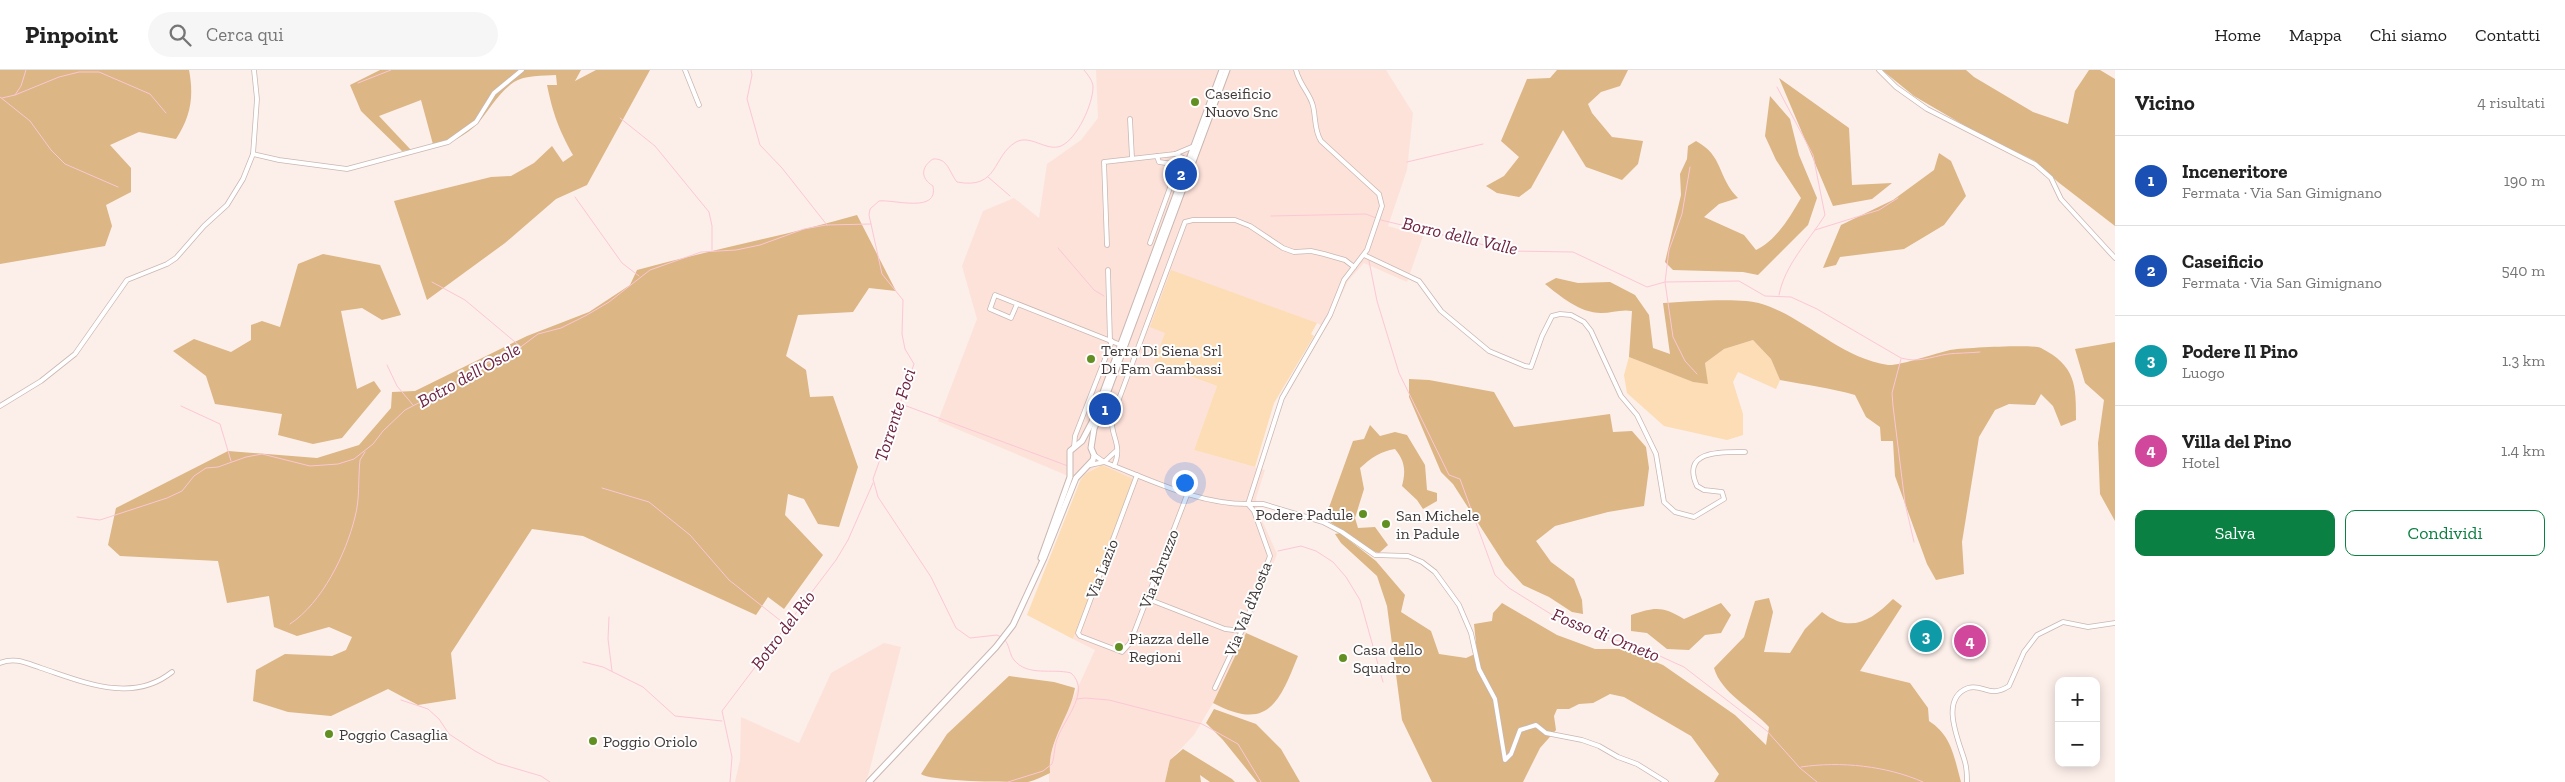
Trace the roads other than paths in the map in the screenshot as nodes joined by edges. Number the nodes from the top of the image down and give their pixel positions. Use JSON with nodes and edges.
{"nodes":[{"id":1,"x":254,"y":70,"type":"edge"},
{"id":2,"x":522,"y":70,"type":"edge"},
{"id":3,"x":685,"y":70,"type":"edge"},
{"id":4,"x":1222,"y":70,"type":"edge"},
{"id":5,"x":1227,"y":70,"type":"edge"},
{"id":6,"x":1296,"y":70,"type":"edge"},
{"id":7,"x":1879,"y":70,"type":"edge"},
{"id":8,"x":699,"y":105,"type":"dead end"},
{"id":9,"x":1130,"y":119,"type":"dead end"},
{"id":10,"x":1194,"y":146,"type":"junction"},
{"id":11,"x":253,"y":154,"type":"junction"},
{"id":12,"x":1175,"y":154,"type":"junction"},
{"id":13,"x":1157,"y":156,"type":"junction"},
{"id":14,"x":1132,"y":158,"type":"junction"},
{"id":15,"x":1188,"y":165,"type":"junction"},
{"id":16,"x":1150,"y":243,"type":"dead end"},
{"id":17,"x":1107,"y":245,"type":"dead end"},
{"id":18,"x":1364,"y":255,"type":"junction"},
{"id":19,"x":2115,"y":258,"type":"edge"},
{"id":20,"x":1354,"y":267,"type":"junction"},
{"id":21,"x":1108,"y":270,"type":"dead end"},
{"id":22,"x":1017,"y":304,"type":"junction"},
{"id":23,"x":1111,"y":341,"type":"junction"},
{"id":24,"x":1121,"y":344,"type":"junction"},
{"id":25,"x":0,"y":406,"type":"edge"},
{"id":26,"x":1080,"y":444,"type":"junction"},
{"id":27,"x":1074,"y":447,"type":"junction"},
{"id":28,"x":1091,"y":448,"type":"junction"},
{"id":29,"x":1745,"y":452,"type":"dead end"},
{"id":30,"x":1094,"y":454,"type":"junction"},
{"id":31,"x":1115,"y":457,"type":"junction"},
{"id":32,"x":1072,"y":462,"type":"junction"},
{"id":33,"x":1104,"y":462,"type":"junction"},
{"id":34,"x":1113,"y":465,"type":"junction"},
{"id":35,"x":1087,"y":466,"type":"junction"},
{"id":36,"x":1123,"y":469,"type":"junction"},
{"id":37,"x":1138,"y":475,"type":"junction"},
{"id":38,"x":1187,"y":495,"type":"junction"},
{"id":39,"x":1248,"y":504,"type":"junction"},
{"id":40,"x":1030,"y":592,"type":"junction"},
{"id":41,"x":1148,"y":600,"type":"junction"},
{"id":42,"x":2115,"y":623,"type":"edge"},
{"id":43,"x":1242,"y":632,"type":"junction"},
{"id":44,"x":1130,"y":643,"type":"joint"},
{"id":45,"x":0,"y":663,"type":"edge"},
{"id":46,"x":172,"y":672,"type":"dead end"},
{"id":47,"x":1214,"y":688,"type":"dead end"},
{"id":48,"x":868,"y":782,"type":"edge"},
{"id":49,"x":1666,"y":782,"type":"edge"},
{"id":50,"x":1967,"y":782,"type":"edge"}],
"edges":[{"from":1,"to":11,"type":"street"},
{"from":2,"to":11,"type":"street"},
{"from":3,"to":8,"type":"street"},
{"from":4,"to":10,"type":"main road"},
{"from":5,"to":28,"type":"main road"},
{"from":6,"to":18,"type":"street"},
{"from":7,"to":19,"type":"street"},
{"from":9,"to":14,"type":"street"},
{"from":10,"to":12,"type":"street"},
{"from":10,"to":15,"type":"main road"},
{"from":11,"to":25,"type":"street"},
{"from":12,"to":13,"type":"street"},
{"from":12,"to":15,"type":"street"},
{"from":13,"to":14,"type":"street"},
{"from":13,"to":16,"type":"street"},
{"from":14,"to":17,"type":"street"},
{"from":15,"to":24,"type":"main road"},
{"from":18,"to":20,"type":"street"},
{"from":18,"to":29,"type":"street"},
{"from":20,"to":31,"type":"street"},
{"from":20,"to":39,"type":"street"},
{"from":21,"to":23,"type":"street"},
{"from":22,"to":22,"type":"street"},
{"from":22,"to":23,"type":"street"},
{"from":23,"to":24,"type":"street"},
{"from":23,"to":27,"type":"street"},
{"from":24,"to":26,"type":"main road"},
{"from":26,"to":27,"type":"main road"},
{"from":26,"to":28,"type":"main road"},
{"from":27,"to":32,"type":"main road"},
{"from":28,"to":30,"type":"main road"},
{"from":30,"to":33,"type":"street"},
{"from":30,"to":35,"type":"main road"},
{"from":31,"to":33,"type":"street"},
{"from":31,"to":34,"type":"street"},
{"from":31,"to":36,"type":"street"},
{"from":32,"to":35,"type":"main road"},
{"from":32,"to":40,"type":"main road"},
{"from":33,"to":34,"type":"street"},
{"from":33,"to":35,"type":"street"},
{"from":34,"to":36,"type":"street"},
{"from":35,"to":40,"type":"main road"},
{"from":36,"to":37,"type":"street"},
{"from":37,"to":38,"type":"street"},
{"from":37,"to":44,"type":"street","name":"Via Lazio"},
{"from":38,"to":39,"type":"street"},
{"from":38,"to":41,"type":"street","name":"Via Abruzzo"},
{"from":39,"to":43,"type":"street","name":"Via Val d'Aosta"},
{"from":39,"to":49,"type":"street"},
{"from":40,"to":48,"type":"main road"},
{"from":41,"to":43,"type":"street"},
{"from":41,"to":44,"type":"street","name":"Via Abruzzo"},
{"from":42,"to":50,"type":"street"},
{"from":43,"to":47,"type":"street","name":"Via Val d'Aosta"},
{"from":45,"to":46,"type":"street"}]}
